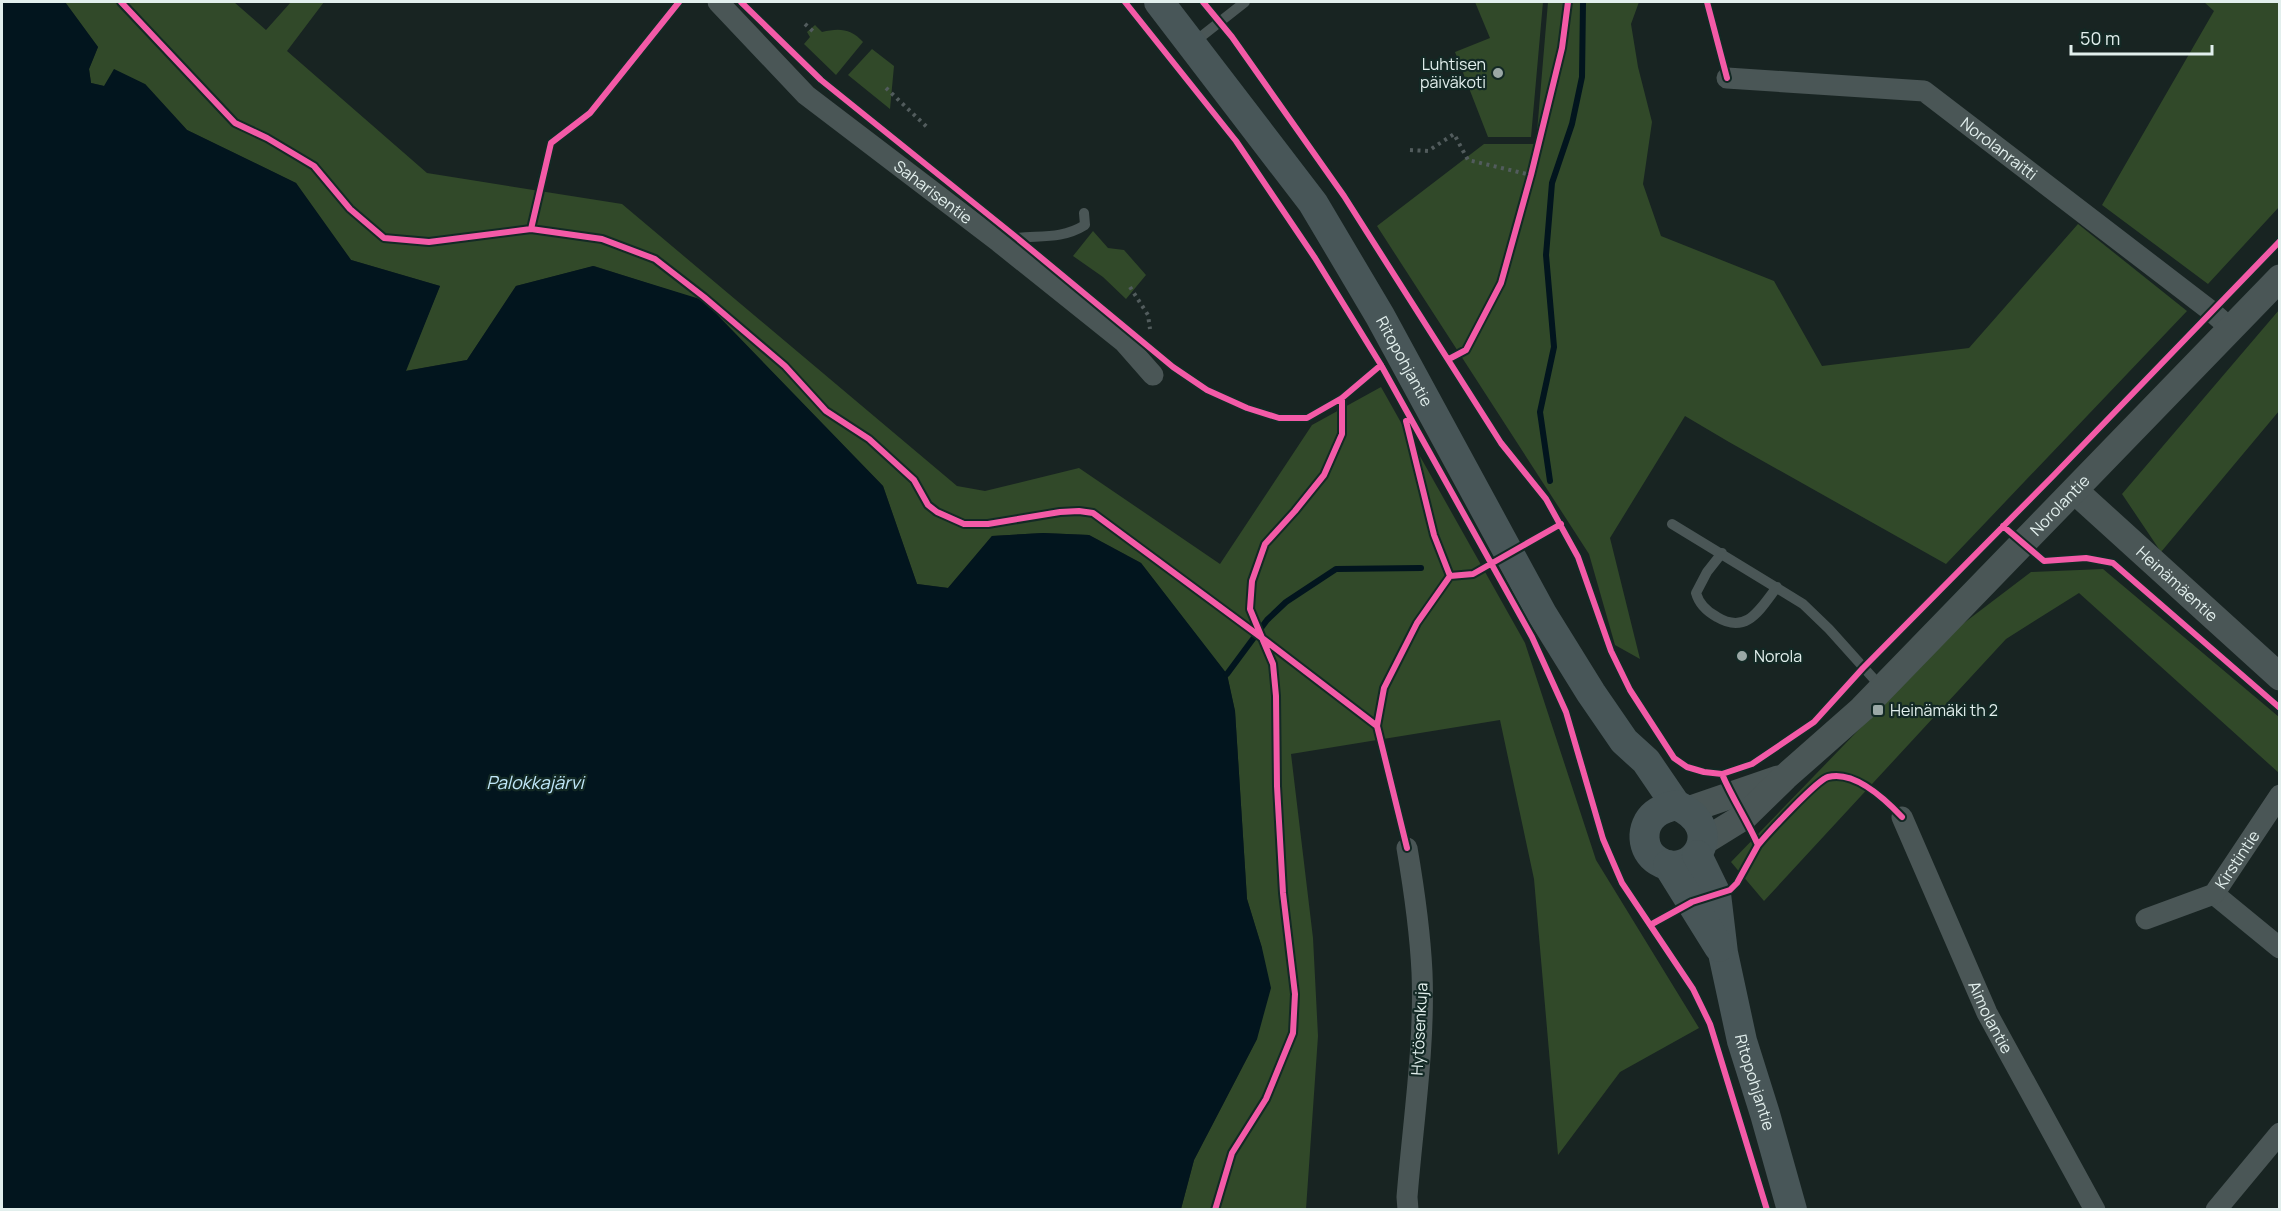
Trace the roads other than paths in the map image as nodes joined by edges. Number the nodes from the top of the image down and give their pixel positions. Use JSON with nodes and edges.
{"nodes":[{"id":1,"x":718,"y":2,"type":"edge"},
{"id":2,"x":1159,"y":2,"type":"edge"},
{"id":3,"x":1245,"y":2,"type":"edge"},
{"id":4,"x":1193,"y":43,"type":"junction"},
{"id":5,"x":1727,"y":78,"type":"dead end"},
{"id":6,"x":1084,"y":213,"type":"dead end"},
{"id":7,"x":999,"y":242,"type":"junction"},
{"id":8,"x":2280,"y":278,"type":"edge"},
{"id":9,"x":2230,"y":328,"type":"junction"},
{"id":10,"x":1153,"y":375,"type":"dead end"},
{"id":11,"x":2075,"y":491,"type":"junction"},
{"id":12,"x":1672,"y":524,"type":"dead end"},
{"id":13,"x":1722,"y":553,"type":"junction"},
{"id":14,"x":1777,"y":587,"type":"junction"},
{"id":15,"x":2280,"y":677,"type":"edge"},
{"id":16,"x":1882,"y":688,"type":"junction"},
{"id":17,"x":1785,"y":777,"type":"junction"},
{"id":18,"x":2280,"y":795,"type":"edge"},
{"id":19,"x":1672,"y":810,"type":"junction"},
{"id":20,"x":1902,"y":818,"type":"dead end"},
{"id":21,"x":1407,"y":848,"type":"dead end"},
{"id":22,"x":1700,"y":848,"type":"junction"},
{"id":23,"x":1668,"y":865,"type":"junction"},
{"id":24,"x":2214,"y":894,"type":"junction"},
{"id":25,"x":2146,"y":920,"type":"dead end"},
{"id":26,"x":2280,"y":948,"type":"edge"},
{"id":27,"x":1723,"y":953,"type":"junction"},
{"id":28,"x":2280,"y":1133,"type":"edge"},
{"id":29,"x":1408,"y":1209,"type":"edge"},
{"id":30,"x":1792,"y":1209,"type":"edge"},
{"id":31,"x":2095,"y":1209,"type":"edge"},
{"id":32,"x":2216,"y":1209,"type":"edge"}],
"edges":[{"from":1,"to":7,"type":"street","name":"Saharisentie"},
{"from":2,"to":4,"type":"main road","name":"Ritopohjantie"},
{"from":3,"to":4,"type":"lane"},
{"from":4,"to":19,"type":"main road","name":"Ritopohjantie"},
{"from":5,"to":9,"type":"street","name":"Norolanraitti"},
{"from":6,"to":7,"type":"lane"},
{"from":7,"to":10,"type":"street","name":"Saharisentie"},
{"from":8,"to":9,"type":"street","name":"Norolantie"},
{"from":9,"to":11,"type":"street","name":"Norolantie"},
{"from":11,"to":15,"type":"street","name":"Heinämäentie"},
{"from":11,"to":16,"type":"street","name":"Norolantie"},
{"from":12,"to":13,"type":"lane"},
{"from":13,"to":14,"type":"lane"},
{"from":13,"to":14,"type":"lane"},
{"from":14,"to":16,"type":"lane"},
{"from":16,"to":17,"type":"street","name":"Norolantie"},
{"from":17,"to":19,"type":"street","name":"Norolantie"},
{"from":17,"to":22,"type":"street","name":"Norolantie"},
{"from":18,"to":24,"type":"street","name":"Kirstintie"},
{"from":19,"to":22,"type":"main road"},
{"from":19,"to":23,"type":"main road"},
{"from":20,"to":31,"type":"street","name":"Aimolantie"},
{"from":21,"to":29,"type":"street","name":"Hytösenkuja"},
{"from":22,"to":23,"type":"main road"},
{"from":22,"to":27,"type":"main road","name":"Ritopohjantie"},
{"from":23,"to":27,"type":"main road","name":"Ritopohjantie"},
{"from":24,"to":25,"type":"street","name":"Kirstintie"},
{"from":24,"to":26,"type":"street","name":"Kirstintie"},
{"from":27,"to":30,"type":"main road","name":"Ritopohjantie"},
{"from":28,"to":32,"type":"street"}]}
